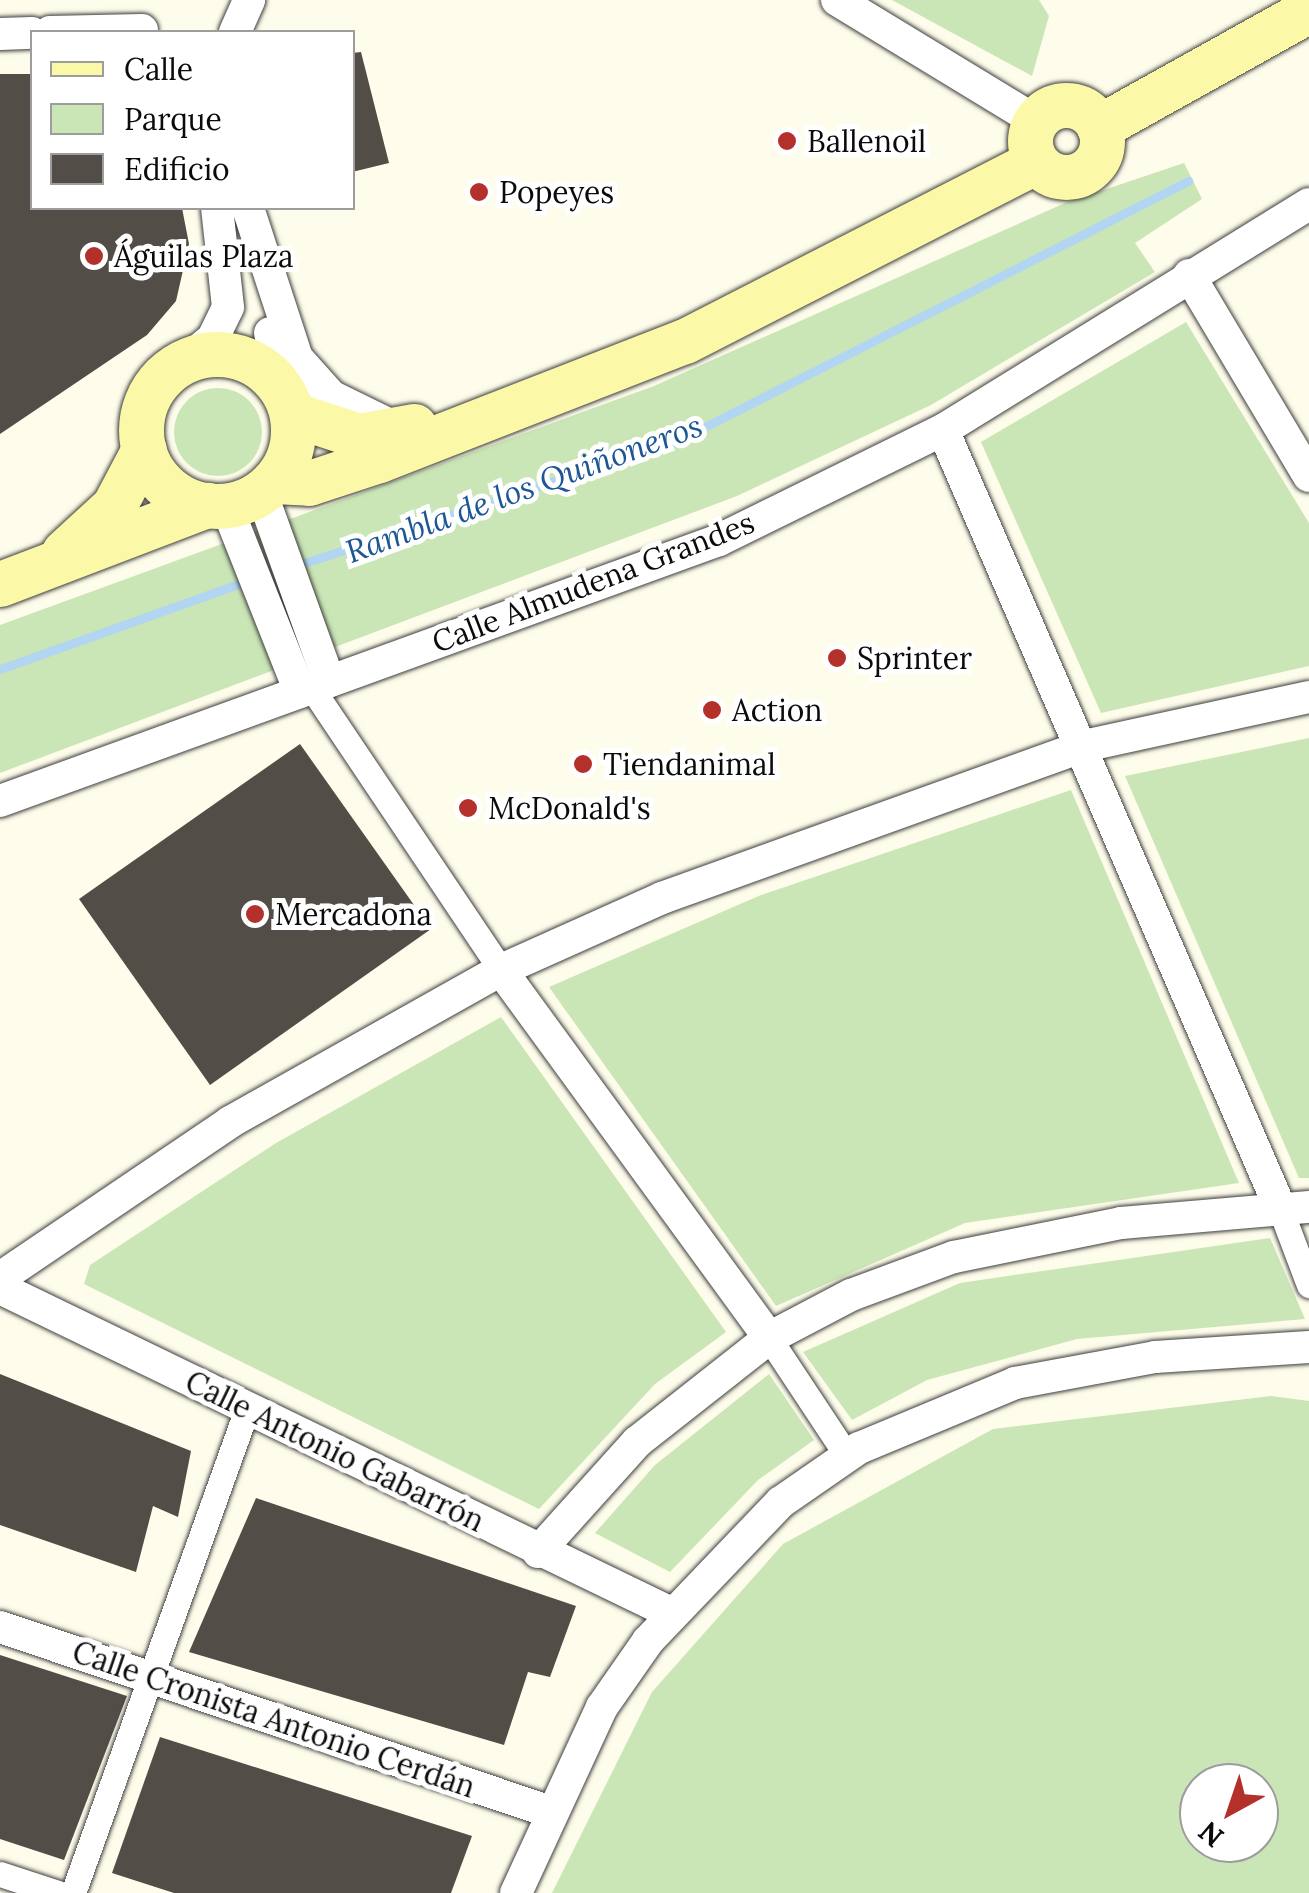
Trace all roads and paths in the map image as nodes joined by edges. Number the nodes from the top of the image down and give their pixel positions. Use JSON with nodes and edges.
{"nodes":[{"id":1,"x":249,"y":0,"type":"edge"},
{"id":2,"x":837,"y":0,"type":"edge"},
{"id":3,"x":1309,"y":10,"type":"edge"},
{"id":4,"x":138,"y":21,"type":"edge"},
{"id":5,"x":66,"y":30,"type":"edge"},
{"id":6,"x":236,"y":30,"type":"edge"},
{"id":7,"x":30,"y":33,"type":"edge"},
{"id":8,"x":0,"y":34,"type":"edge"},
{"id":9,"x":1098,"y":127,"type":"junction"},
{"id":10,"x":1036,"y":141,"type":"junction"},
{"id":11,"x":1309,"y":205,"type":"edge"},
{"id":12,"x":217,"y":210,"type":"edge"},
{"id":13,"x":248,"y":210,"type":"edge"},
{"id":14,"x":263,"y":270,"type":"junction"},
{"id":15,"x":1189,"y":275,"type":"junction"},
{"id":16,"x":187,"y":360,"type":"junction"},
{"id":17,"x":538,"y":398,"type":"junction"},
{"id":18,"x":288,"y":404,"type":"junction"},
{"id":19,"x":398,"y":430,"type":"junction"},
{"id":20,"x":943,"y":430,"type":"junction"},
{"id":21,"x":144,"y":449,"type":"junction"},
{"id":22,"x":1309,"y":476,"type":"edge"},
{"id":23,"x":242,"y":496,"type":"junction"},
{"id":24,"x":19,"y":578,"type":"edge"},
{"id":25,"x":313,"y":687,"type":"junction"},
{"id":26,"x":1309,"y":697,"type":"edge"},
{"id":27,"x":1084,"y":746,"type":"junction"},
{"id":28,"x":0,"y":801,"type":"edge"},
{"id":29,"x":501,"y":970,"type":"junction"},
{"id":30,"x":1294,"y":1204,"type":"edge"},
{"id":31,"x":0,"y":1278,"type":"edge"},
{"id":32,"x":1309,"y":1285,"type":"edge"},
{"id":33,"x":0,"y":1288,"type":"edge"},
{"id":34,"x":769,"y":1338,"type":"junction"},
{"id":35,"x":1309,"y":1347,"type":"edge"},
{"id":36,"x":248,"y":1406,"type":"junction"},
{"id":37,"x":846,"y":1456,"type":"junction"},
{"id":38,"x":538,"y":1552,"type":"junction"},
{"id":39,"x":671,"y":1613,"type":"junction"},
{"id":40,"x":0,"y":1627,"type":"edge"},
{"id":41,"x":148,"y":1676,"type":"junction"},
{"id":42,"x":548,"y":1810,"type":"junction"},
{"id":43,"x":0,"y":1874,"type":"edge"},
{"id":44,"x":58,"y":1893,"type":"edge"},
{"id":45,"x":73,"y":1893,"type":"edge"},
{"id":46,"x":516,"y":1893,"type":"edge"}],
"edges":[{"from":1,"to":6,"type":"street"},
{"from":2,"to":10,"type":"street"},
{"from":3,"to":9,"type":"main road"},
{"from":4,"to":5,"type":"street"},
{"from":7,"to":8,"type":"street"},
{"from":9,"to":10,"type":"main road"},
{"from":9,"to":10,"type":"main road"},
{"from":10,"to":17,"type":"main road"},
{"from":11,"to":15,"type":"street","name":"Calle Almudena Grandes"},
{"from":12,"to":16,"type":"street"},
{"from":13,"to":14,"type":"street"},
{"from":14,"to":18,"type":"street"},
{"from":14,"to":19,"type":"street"},
{"from":15,"to":20,"type":"street","name":"Calle Almudena Grandes"},
{"from":15,"to":22,"type":"street"},
{"from":16,"to":18,"type":"main road"},
{"from":16,"to":21,"type":"main road"},
{"from":17,"to":19,"type":"main road"},
{"from":17,"to":23,"type":"main road"},
{"from":18,"to":19,"type":"main road"},
{"from":18,"to":23,"type":"main road"},
{"from":20,"to":25,"type":"street","name":"Calle Almudena Grandes"},
{"from":20,"to":27,"type":"street"},
{"from":21,"to":23,"type":"main road"},
{"from":21,"to":24,"type":"main road"},
{"from":23,"to":24,"type":"main road"},
{"from":23,"to":25,"type":"street"},
{"from":25,"to":28,"type":"street","name":"Calle Almudena Grandes"},
{"from":25,"to":29,"type":"street"},
{"from":26,"to":27,"type":"street"},
{"from":27,"to":29,"type":"street"},
{"from":27,"to":30,"type":"street"},
{"from":29,"to":31,"type":"street"},
{"from":29,"to":34,"type":"street"},
{"from":30,"to":32,"type":"street"},
{"from":30,"to":34,"type":"street"},
{"from":33,"to":36,"type":"street","name":"Calle Antonio Gabarrón"},
{"from":34,"to":37,"type":"street"},
{"from":34,"to":38,"type":"street"},
{"from":35,"to":37,"type":"street"},
{"from":36,"to":38,"type":"street","name":"Calle Antonio Gabarrón"},
{"from":36,"to":41,"type":"street"},
{"from":37,"to":39,"type":"street"},
{"from":38,"to":39,"type":"street","name":"Calle Antonio Gabarrón"},
{"from":39,"to":42,"type":"street"},
{"from":40,"to":41,"type":"street","name":"Calle Cronista Antonio Cerdán"},
{"from":41,"to":42,"type":"street","name":"Calle Cronista Antonio Cerdán"},
{"from":41,"to":45,"type":"street"},
{"from":42,"to":46,"type":"street"},
{"from":43,"to":44,"type":"street"}]}
